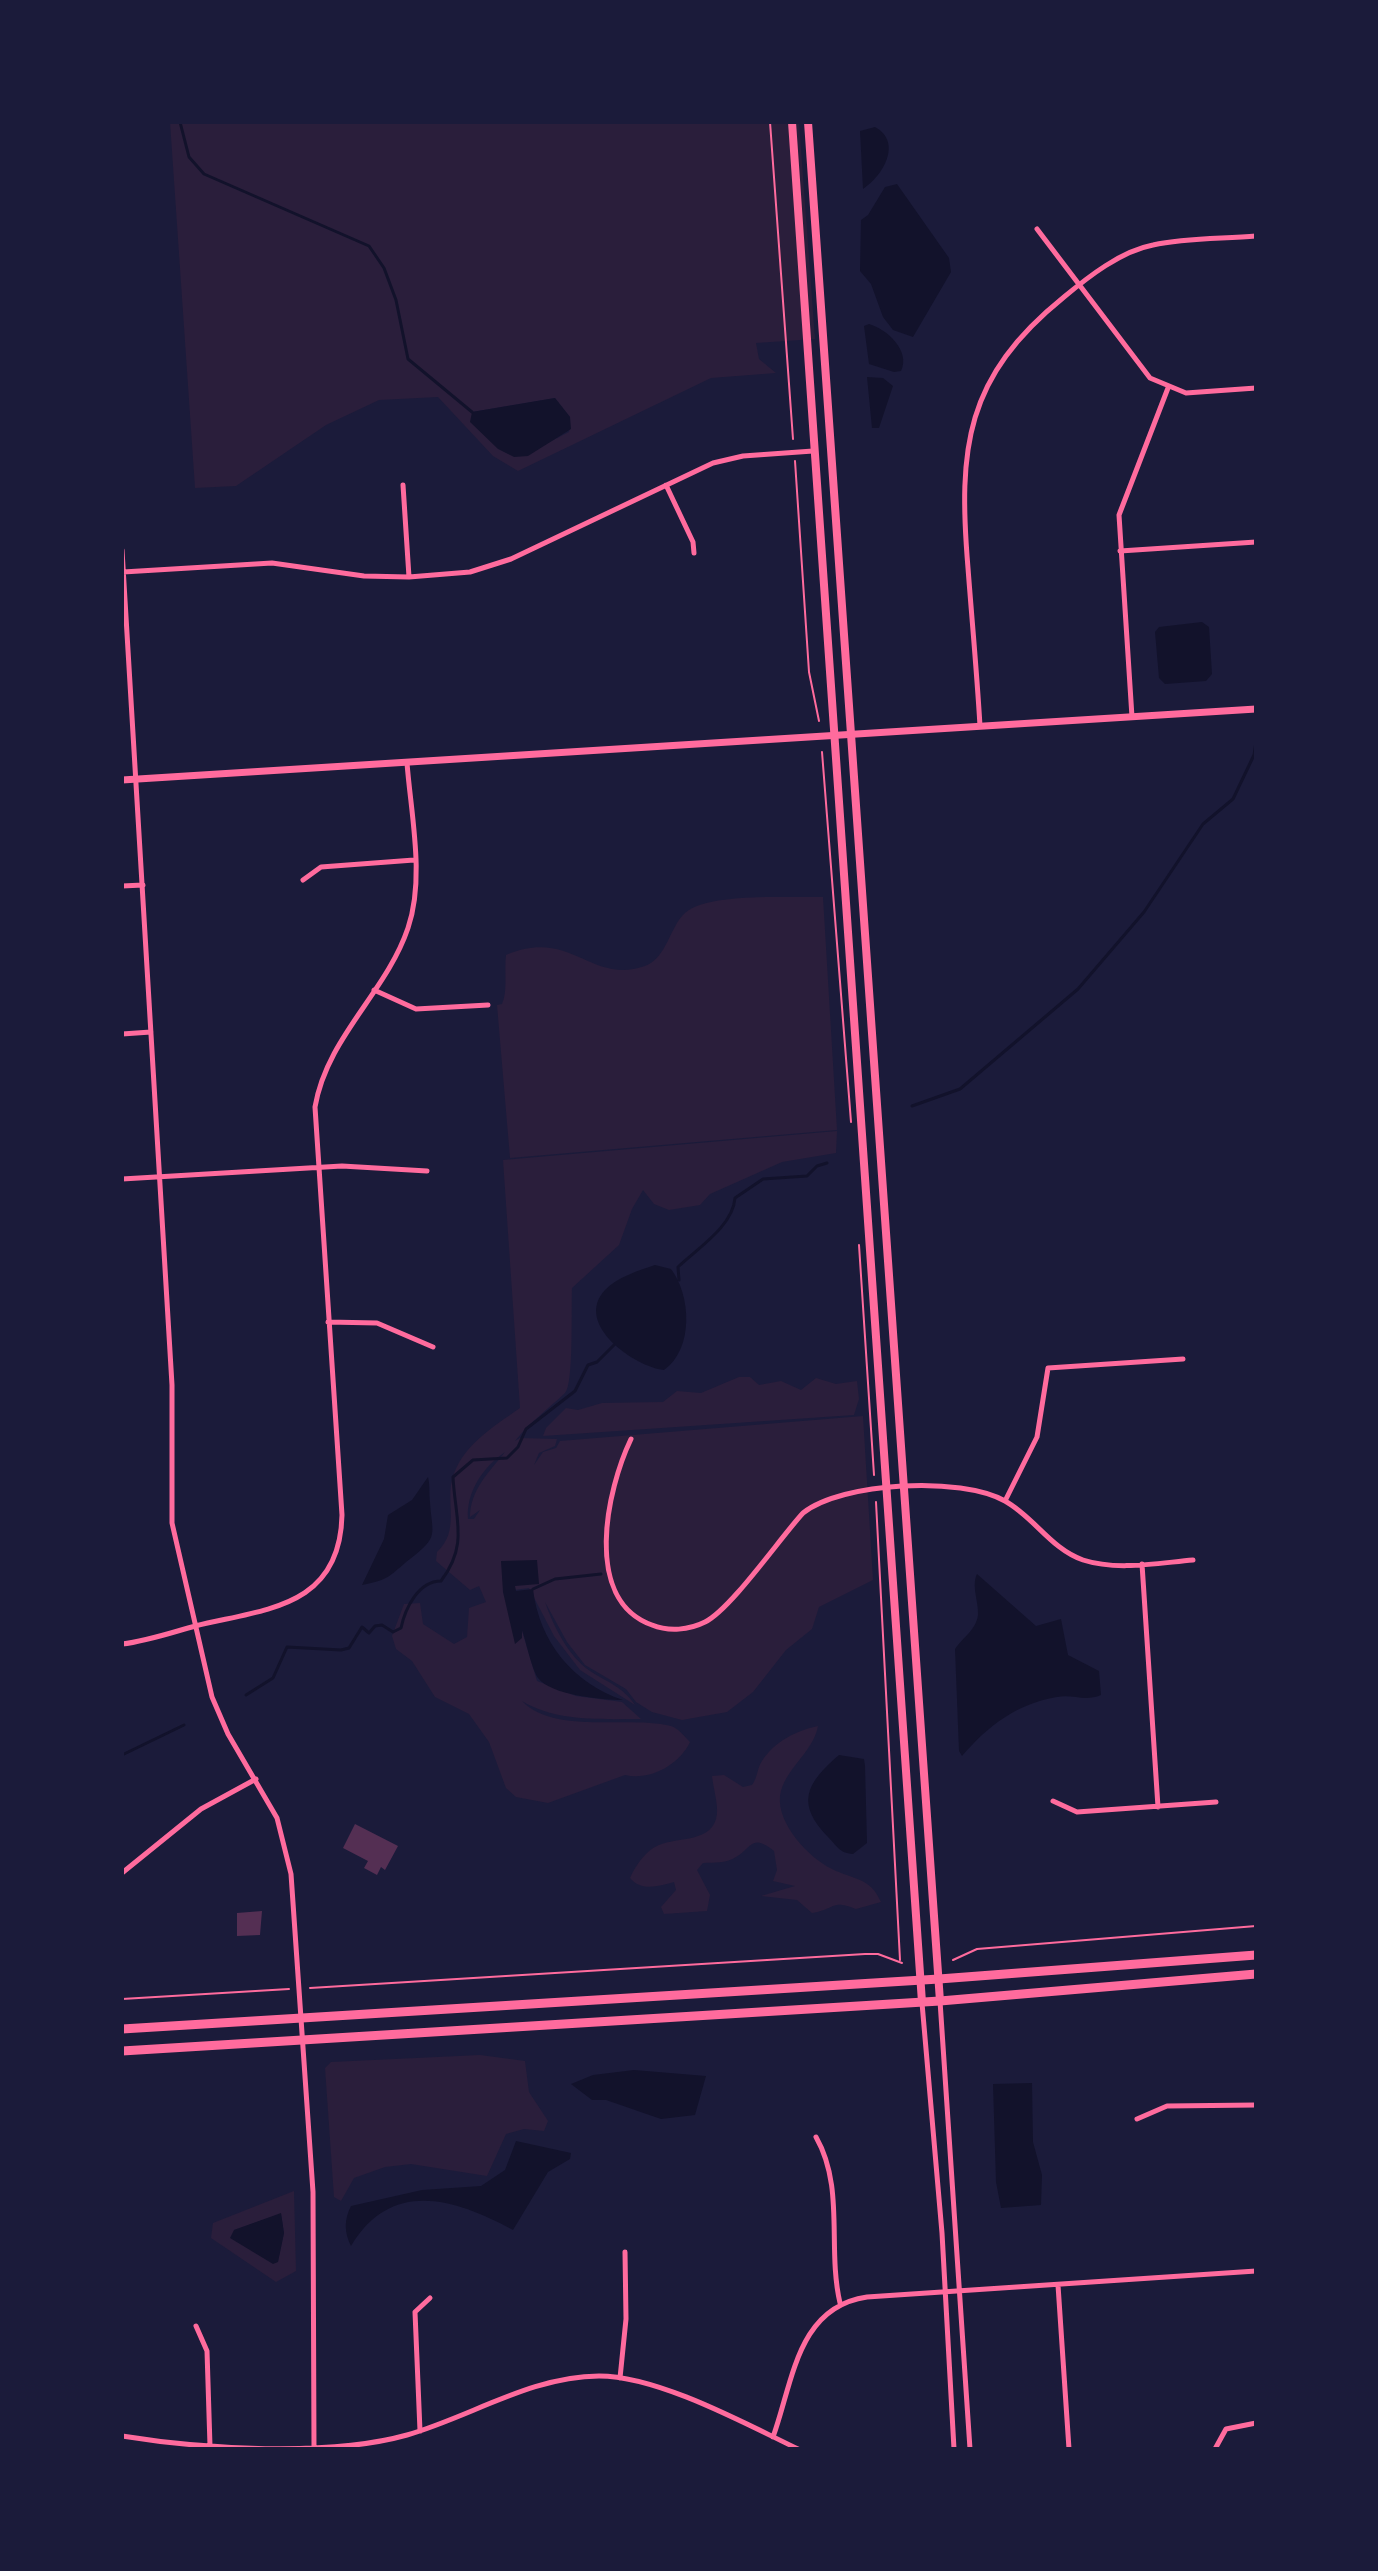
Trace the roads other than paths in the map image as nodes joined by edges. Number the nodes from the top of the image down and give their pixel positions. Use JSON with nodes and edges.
{"nodes":[{"id":1,"x":792,"y":122,"type":"edge"},
{"id":2,"x":808,"y":122,"type":"edge"},
{"id":3,"x":1037,"y":229,"type":"dead end"},
{"id":4,"x":1256,"y":236,"type":"edge"},
{"id":5,"x":1077,"y":286,"type":"junction"},
{"id":6,"x":1168,"y":388,"type":"junction"},
{"id":7,"x":1256,"y":388,"type":"edge"},
{"id":8,"x":813,"y":451,"type":"junction"},
{"id":9,"x":403,"y":485,"type":"dead end"},
{"id":10,"x":666,"y":485,"type":"junction"},
{"id":11,"x":1256,"y":542,"type":"edge"},
{"id":12,"x":122,"y":550,"type":"edge"},
{"id":13,"x":1120,"y":551,"type":"junction"},
{"id":14,"x":694,"y":553,"type":"dead end"},
{"id":15,"x":123,"y":572,"type":"edge"},
{"id":16,"x":409,"y":577,"type":"junction"},
{"id":17,"x":1256,"y":709,"type":"edge"},
{"id":18,"x":1132,"y":717,"type":"junction"},
{"id":19,"x":980,"y":729,"type":"junction"},
{"id":20,"x":843,"y":738,"type":"junction"},
{"id":21,"x":407,"y":763,"type":"junction"},
{"id":22,"x":137,"y":779,"type":"junction"},
{"id":23,"x":122,"y":780,"type":"edge"},
{"id":24,"x":414,"y":860,"type":"junction"},
{"id":25,"x":303,"y":880,"type":"dead end"},
{"id":26,"x":143,"y":885,"type":"junction"},
{"id":27,"x":122,"y":886,"type":"edge"},
{"id":28,"x":374,"y":990,"type":"junction"},
{"id":29,"x":488,"y":1005,"type":"dead end"},
{"id":30,"x":151,"y":1032,"type":"junction"},
{"id":31,"x":122,"y":1034,"type":"edge"},
{"id":32,"x":317,"y":1167,"type":"junction"},
{"id":33,"x":427,"y":1171,"type":"dead end"},
{"id":34,"x":158,"y":1177,"type":"junction"},
{"id":35,"x":122,"y":1179,"type":"edge"},
{"id":36,"x":328,"y":1322,"type":"junction"},
{"id":37,"x":433,"y":1347,"type":"dead end"},
{"id":38,"x":1183,"y":1359,"type":"dead end"},
{"id":39,"x":631,"y":1439,"type":"dead end"},
{"id":40,"x":905,"y":1488,"type":"junction"},
{"id":41,"x":887,"y":1490,"type":"junction"},
{"id":42,"x":1005,"y":1501,"type":"junction"},
{"id":43,"x":1193,"y":1560,"type":"dead end"},
{"id":44,"x":1142,"y":1564,"type":"junction"},
{"id":45,"x":195,"y":1626,"type":"junction"},
{"id":46,"x":122,"y":1644,"type":"edge"},
{"id":47,"x":256,"y":1779,"type":"junction"},
{"id":48,"x":1053,"y":1801,"type":"dead end"},
{"id":49,"x":1216,"y":1802,"type":"dead end"},
{"id":50,"x":1158,"y":1807,"type":"junction"},
{"id":51,"x":122,"y":1873,"type":"edge"},
{"id":52,"x":1256,"y":1955,"type":"edge"},
{"id":53,"x":1256,"y":1974,"type":"edge"},
{"id":54,"x":939,"y":1979,"type":"junction"},
{"id":55,"x":921,"y":1981,"type":"junction"},
{"id":56,"x":940,"y":2001,"type":"junction"},
{"id":57,"x":922,"y":2002,"type":"junction"},
{"id":58,"x":301,"y":2017,"type":"junction"},
{"id":59,"x":122,"y":2029,"type":"edge"},
{"id":60,"x":302,"y":2040,"type":"junction"},
{"id":61,"x":122,"y":2051,"type":"edge"},
{"id":62,"x":1256,"y":2105,"type":"edge"},
{"id":63,"x":1137,"y":2119,"type":"dead end"},
{"id":64,"x":816,"y":2137,"type":"dead end"},
{"id":65,"x":625,"y":2252,"type":"dead end"},
{"id":66,"x":1256,"y":2271,"type":"edge"},
{"id":67,"x":1058,"y":2285,"type":"junction"},
{"id":68,"x":961,"y":2291,"type":"junction"},
{"id":69,"x":944,"y":2292,"type":"junction"},
{"id":70,"x":430,"y":2298,"type":"dead end"},
{"id":71,"x":840,"y":2303,"type":"junction"},
{"id":72,"x":196,"y":2326,"type":"dead end"},
{"id":73,"x":620,"y":2378,"type":"junction"},
{"id":74,"x":1256,"y":2423,"type":"edge"},
{"id":75,"x":420,"y":2431,"type":"junction"},
{"id":76,"x":122,"y":2436,"type":"edge"},
{"id":77,"x":773,"y":2437,"type":"junction"},
{"id":78,"x":210,"y":2447,"type":"junction"},
{"id":79,"x":314,"y":2448,"type":"edge"},
{"id":80,"x":798,"y":2449,"type":"edge"},
{"id":81,"x":954,"y":2449,"type":"edge"},
{"id":82,"x":970,"y":2449,"type":"edge"},
{"id":83,"x":1069,"y":2449,"type":"edge"},
{"id":84,"x":1215,"y":2449,"type":"edge"}],
"edges":[{"from":1,"to":8,"type":"main road"},
{"from":2,"to":20,"type":"main road"},
{"from":3,"to":5,"type":"street"},
{"from":4,"to":5,"type":"street"},
{"from":5,"to":6,"type":"street"},
{"from":5,"to":19,"type":"street"},
{"from":6,"to":7,"type":"street"},
{"from":6,"to":13,"type":"street"},
{"from":8,"to":10,"type":"street"},
{"from":8,"to":20,"type":"main road"},
{"from":9,"to":16,"type":"street"},
{"from":10,"to":14,"type":"street"},
{"from":10,"to":16,"type":"street"},
{"from":11,"to":13,"type":"street"},
{"from":12,"to":15,"type":"street"},
{"from":13,"to":18,"type":"street"},
{"from":15,"to":16,"type":"street"},
{"from":15,"to":22,"type":"street"},
{"from":17,"to":18,"type":"street"},
{"from":18,"to":19,"type":"street"},
{"from":19,"to":20,"type":"street"},
{"from":20,"to":21,"type":"street"},
{"from":20,"to":40,"type":"main road"},
{"from":20,"to":41,"type":"main road"},
{"from":21,"to":22,"type":"street"},
{"from":21,"to":24,"type":"street"},
{"from":22,"to":23,"type":"street"},
{"from":22,"to":26,"type":"street"},
{"from":24,"to":25,"type":"street"},
{"from":24,"to":28,"type":"street"},
{"from":26,"to":27,"type":"street"},
{"from":26,"to":30,"type":"street"},
{"from":28,"to":29,"type":"street"},
{"from":28,"to":32,"type":"street"},
{"from":30,"to":31,"type":"street"},
{"from":30,"to":34,"type":"street"},
{"from":32,"to":33,"type":"street"},
{"from":32,"to":34,"type":"street"},
{"from":32,"to":36,"type":"street"},
{"from":34,"to":35,"type":"street"},
{"from":34,"to":45,"type":"street"},
{"from":36,"to":37,"type":"street"},
{"from":36,"to":45,"type":"street"},
{"from":38,"to":42,"type":"street"},
{"from":39,"to":41,"type":"street"},
{"from":40,"to":41,"type":"street"},
{"from":40,"to":42,"type":"street"},
{"from":40,"to":54,"type":"main road"},
{"from":41,"to":55,"type":"main road"},
{"from":42,"to":44,"type":"street"},
{"from":43,"to":44,"type":"street"},
{"from":44,"to":50,"type":"street"},
{"from":45,"to":46,"type":"street"},
{"from":45,"to":47,"type":"street"},
{"from":47,"to":51,"type":"street"},
{"from":47,"to":58,"type":"street"},
{"from":48,"to":50,"type":"street"},
{"from":49,"to":50,"type":"street"},
{"from":52,"to":54,"type":"main road"},
{"from":53,"to":56,"type":"main road"},
{"from":54,"to":55,"type":"main road"},
{"from":54,"to":56,"type":"main road"},
{"from":55,"to":57,"type":"main road"},
{"from":55,"to":58,"type":"main road"},
{"from":56,"to":57,"type":"main road"},
{"from":56,"to":68,"type":"street"},
{"from":57,"to":60,"type":"main road"},
{"from":57,"to":69,"type":"street"},
{"from":58,"to":59,"type":"main road"},
{"from":58,"to":60,"type":"street"},
{"from":60,"to":61,"type":"main road"},
{"from":60,"to":79,"type":"street"},
{"from":62,"to":63,"type":"street"},
{"from":64,"to":71,"type":"street"},
{"from":65,"to":73,"type":"street"},
{"from":66,"to":67,"type":"street"},
{"from":67,"to":68,"type":"street"},
{"from":67,"to":83,"type":"street"},
{"from":68,"to":69,"type":"street"},
{"from":68,"to":82,"type":"street"},
{"from":69,"to":71,"type":"street"},
{"from":69,"to":81,"type":"street"},
{"from":70,"to":75,"type":"street"},
{"from":71,"to":77,"type":"street"},
{"from":72,"to":78,"type":"street"},
{"from":73,"to":75,"type":"street"},
{"from":73,"to":77,"type":"street"},
{"from":74,"to":84,"type":"street"},
{"from":75,"to":79,"type":"street"},
{"from":76,"to":78,"type":"street"},
{"from":77,"to":80,"type":"street"},
{"from":78,"to":79,"type":"street"}]}
